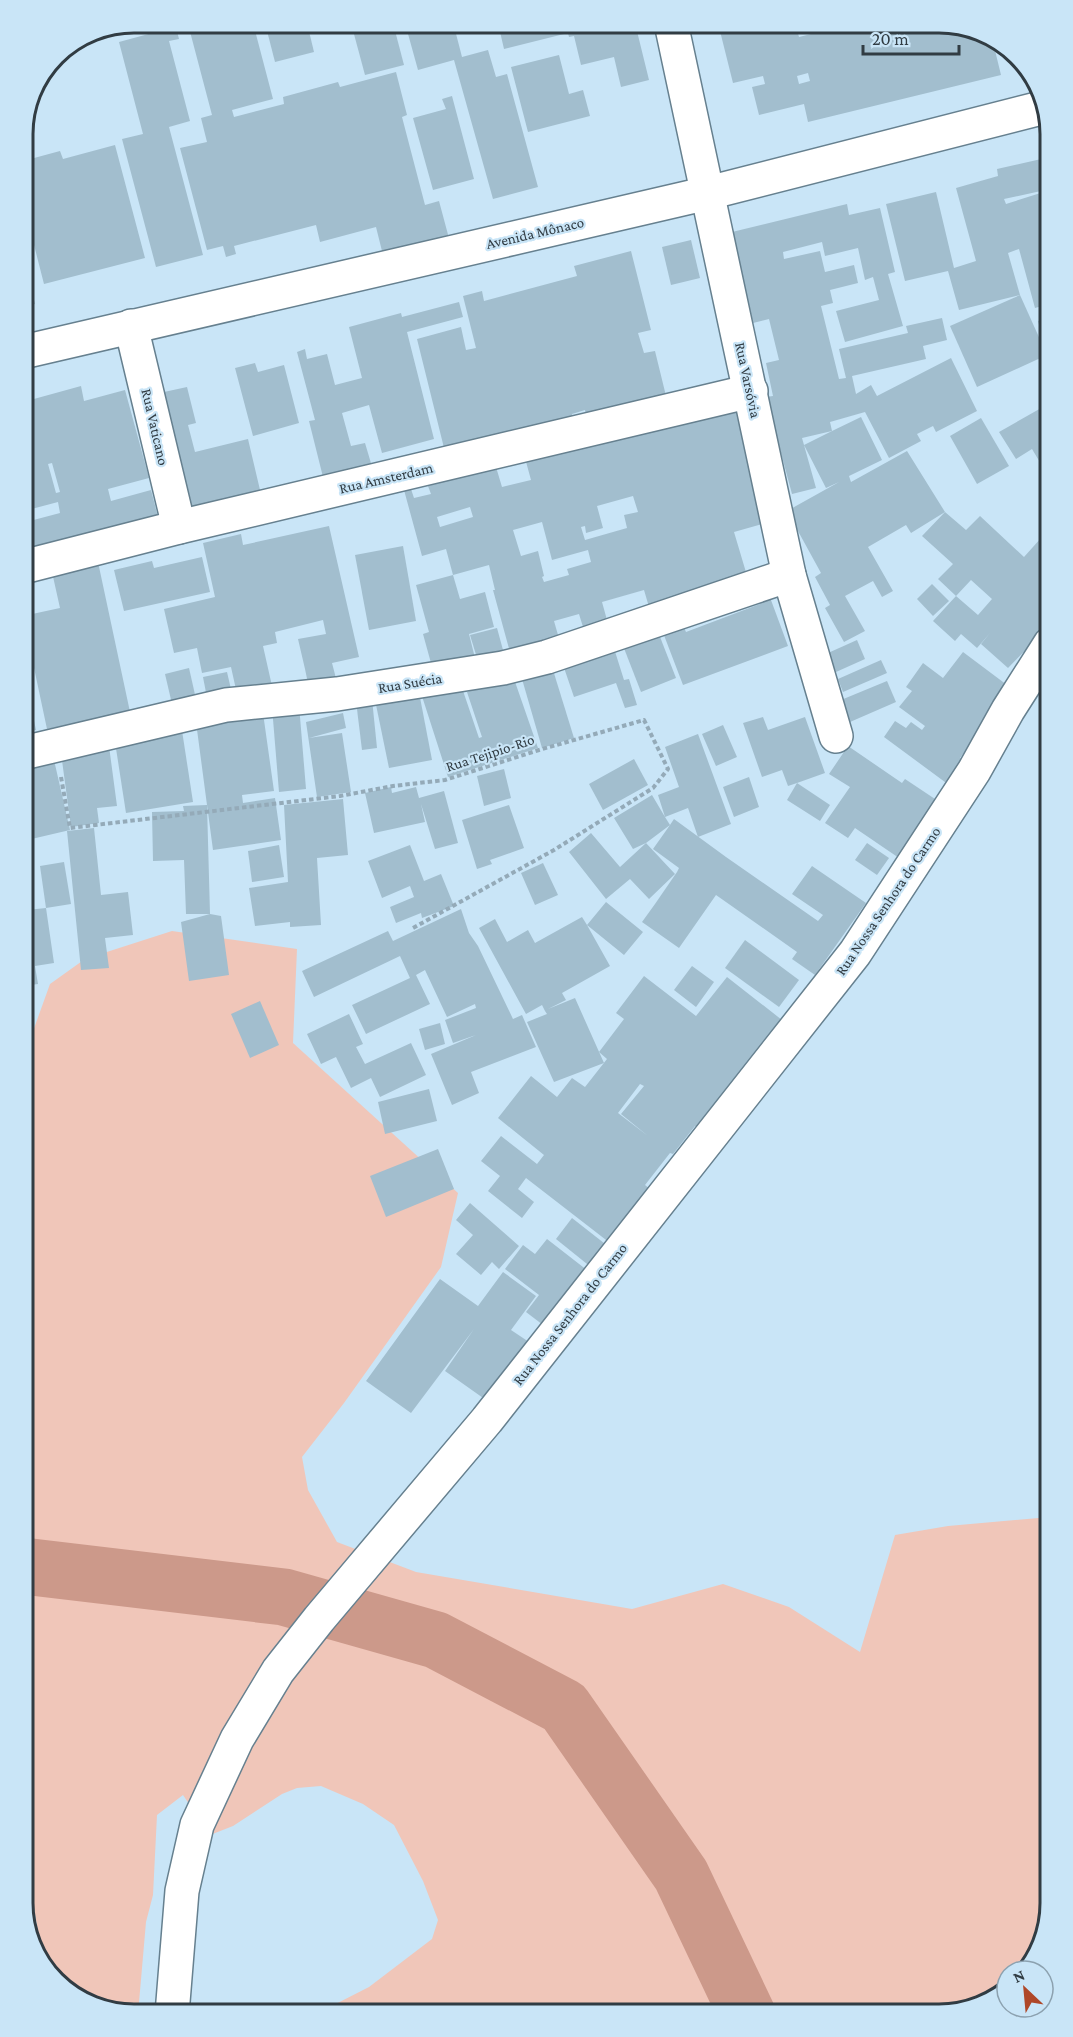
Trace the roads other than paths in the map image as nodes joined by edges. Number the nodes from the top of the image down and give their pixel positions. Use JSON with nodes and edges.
{"nodes":[{"id":1,"x":673,"y":33,"type":"edge"},
{"id":2,"x":1036,"y":109,"type":"edge"},
{"id":3,"x":708,"y":193,"type":"junction"},
{"id":4,"x":131,"y":326,"type":"junction"},
{"id":5,"x":33,"y":350,"type":"edge"},
{"id":6,"x":751,"y":391,"type":"junction"},
{"id":7,"x":179,"y":527,"type":"junction"},
{"id":8,"x":33,"y":564,"type":"edge"},
{"id":9,"x":789,"y":575,"type":"junction"},
{"id":10,"x":1040,"y":660,"type":"edge"},
{"id":11,"x":836,"y":736,"type":"dead end"},
{"id":12,"x":33,"y":750,"type":"edge"},
{"id":13,"x":173,"y":2004,"type":"edge"}],
"edges":[{"from":1,"to":3,"type":"street","name":"Rua Varsóvia"},
{"from":2,"to":3,"type":"street","name":"Avenida Mônaco"},
{"from":3,"to":4,"type":"street","name":"Avenida Mônaco"},
{"from":3,"to":6,"type":"street","name":"Rua Varsóvia"},
{"from":4,"to":5,"type":"street","name":"Avenida Mônaco"},
{"from":4,"to":7,"type":"street","name":"Rua Vaticano"},
{"from":6,"to":7,"type":"street","name":"Rua Amsterdam"},
{"from":6,"to":9,"type":"street","name":"Rua Varsóvia"},
{"from":7,"to":8,"type":"street","name":"Rua Amsterdam"},
{"from":9,"to":11,"type":"street","name":"Rua Varsóvia"},
{"from":9,"to":12,"type":"street","name":"Rua Suécia"},
{"from":10,"to":13,"type":"street","name":"Rua Nossa Senhora do Carmo"}]}
